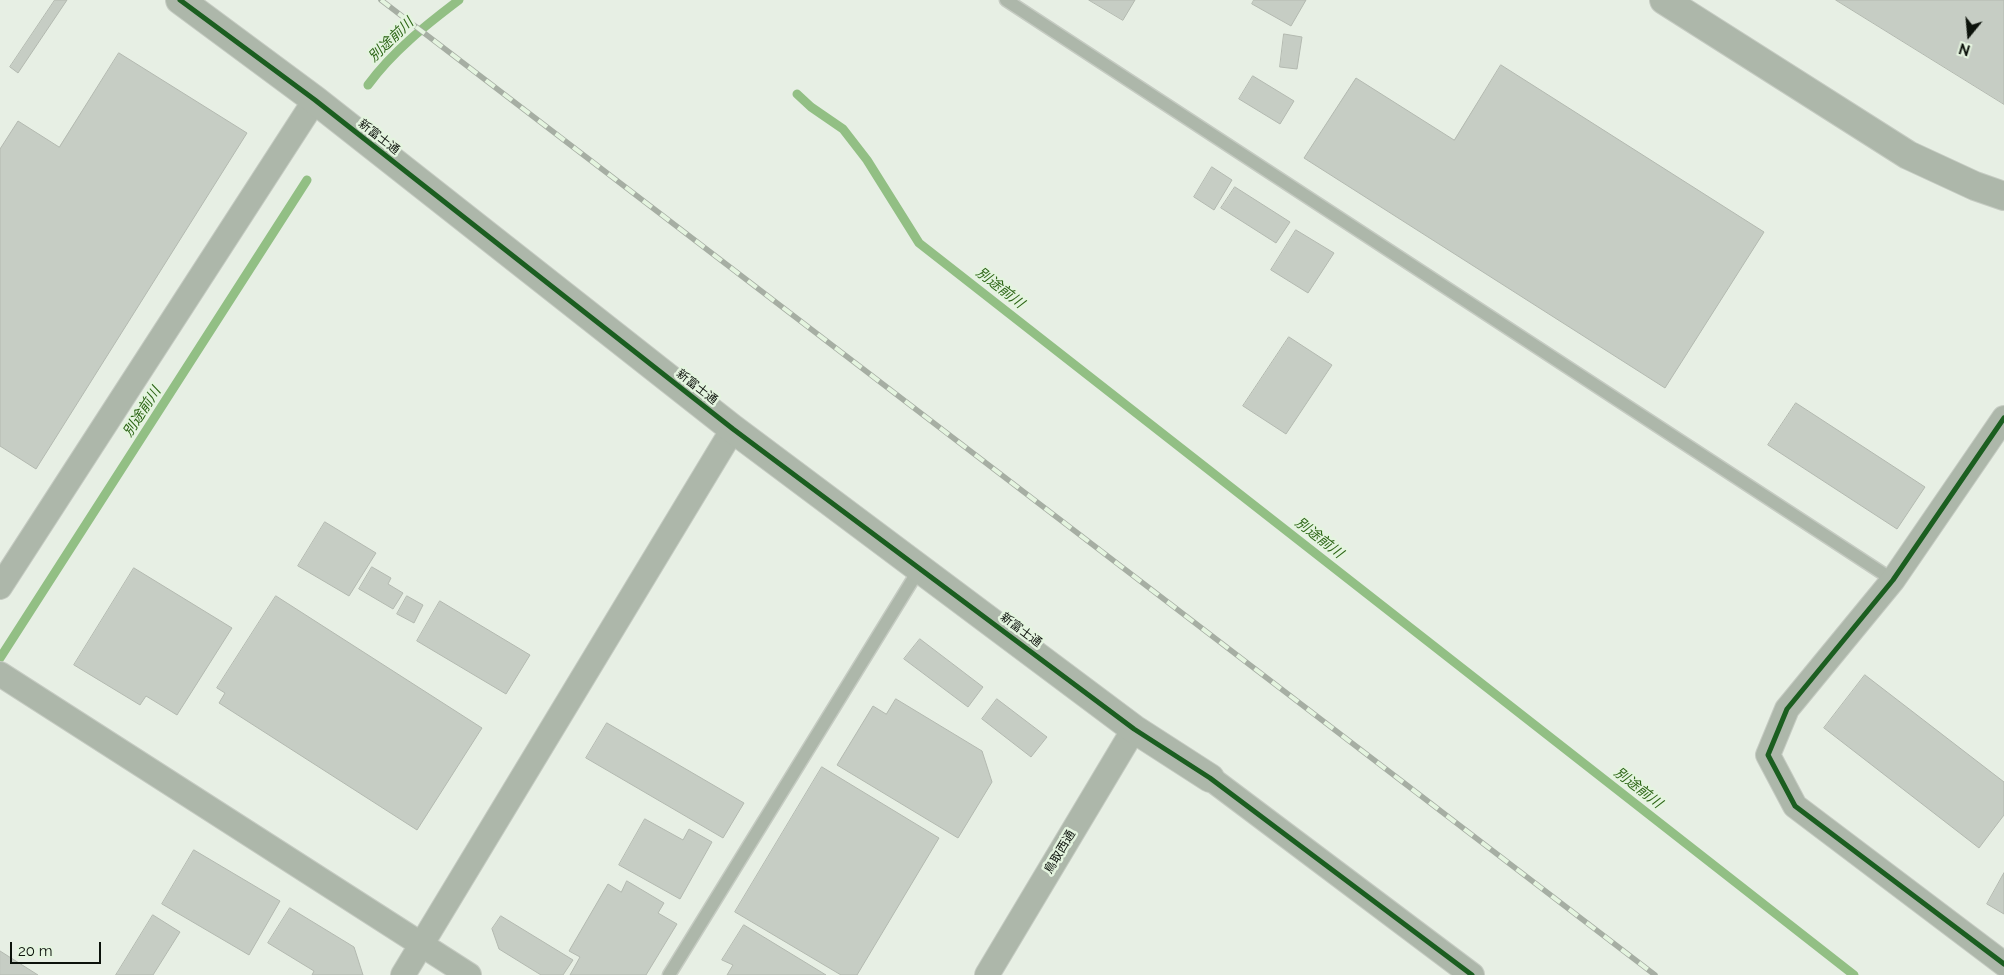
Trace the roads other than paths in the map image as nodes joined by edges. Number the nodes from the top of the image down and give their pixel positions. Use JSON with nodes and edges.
{"nodes":[{"id":1,"x":180,"y":0,"type":"edge"},
{"id":2,"x":1006,"y":0,"type":"edge"},
{"id":3,"x":1664,"y":0,"type":"edge"},
{"id":4,"x":315,"y":100,"type":"junction"},
{"id":5,"x":2004,"y":196,"type":"edge"},
{"id":6,"x":2004,"y":418,"type":"edge"},
{"id":7,"x":734,"y":429,"type":"junction"},
{"id":8,"x":920,"y":568,"type":"junction"},
{"id":9,"x":1893,"y":580,"type":"junction"},
{"id":10,"x":0,"y":587,"type":"edge"},
{"id":11,"x":0,"y":674,"type":"edge"},
{"id":12,"x":1134,"y":730,"type":"junction"},
{"id":13,"x":1210,"y":778,"type":"joint"},
{"id":14,"x":421,"y":944,"type":"junction"},
{"id":15,"x":2004,"y":964,"type":"edge"},
{"id":16,"x":402,"y":975,"type":"edge"},
{"id":17,"x":469,"y":975,"type":"edge"},
{"id":18,"x":669,"y":975,"type":"edge"},
{"id":19,"x":988,"y":975,"type":"edge"},
{"id":20,"x":1472,"y":975,"type":"edge"}],
"edges":[{"from":1,"to":4,"type":"street","name":"新富士通"},
{"from":2,"to":9,"type":"lane"},
{"from":3,"to":5,"type":"street"},
{"from":4,"to":7,"type":"street","name":"新富士通"},
{"from":4,"to":10,"type":"street"},
{"from":6,"to":9,"type":"street"},
{"from":7,"to":8,"type":"street","name":"新富士通"},
{"from":7,"to":14,"type":"street"},
{"from":8,"to":12,"type":"street","name":"新富士通"},
{"from":8,"to":18,"type":"lane"},
{"from":9,"to":15,"type":"street"},
{"from":11,"to":14,"type":"street"},
{"from":12,"to":13,"type":"street","name":"新富士通"},
{"from":12,"to":19,"type":"street","name":"鳥取西通"},
{"from":13,"to":20,"type":"street"},
{"from":14,"to":16,"type":"street"},
{"from":14,"to":17,"type":"street"}]}
